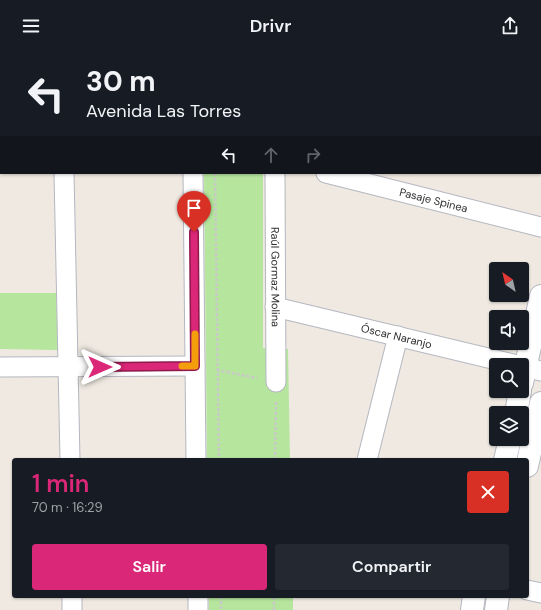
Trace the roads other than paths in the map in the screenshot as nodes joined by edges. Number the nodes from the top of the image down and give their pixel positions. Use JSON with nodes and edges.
{"nodes":[{"id":1,"x":64,"y":174,"type":"edge"},
{"id":2,"x":193,"y":174,"type":"edge"},
{"id":3,"x":274,"y":174,"type":"edge"},
{"id":4,"x":330,"y":174,"type":"edge"},
{"id":5,"x":541,"y":227,"type":"edge"},
{"id":6,"x":541,"y":296,"type":"edge"},
{"id":7,"x":275,"y":307,"type":"junction"},
{"id":8,"x":398,"y":336,"type":"junction"},
{"id":9,"x":528,"y":358,"type":"edge"},
{"id":10,"x":489,"y":360,"type":"edge"},
{"id":11,"x":195,"y":366,"type":"junction"},
{"id":12,"x":0,"y":367,"type":"edge"},
{"id":13,"x":69,"y":367,"type":"junction"},
{"id":14,"x":276,"y":382,"type":"road end"},
{"id":15,"x":541,"y":403,"type":"edge"},
{"id":16,"x":508,"y":446,"type":"edge"},
{"id":17,"x":70,"y":458,"type":"edge"},
{"id":18,"x":196,"y":458,"type":"edge"},
{"id":19,"x":367,"y":458,"type":"edge"},
{"id":20,"x":505,"y":458,"type":"edge"},
{"id":21,"x":532,"y":461,"type":"edge"},
{"id":22,"x":529,"y":590,"type":"edge"},
{"id":23,"x":541,"y":593,"type":"edge"},
{"id":24,"x":72,"y":598,"type":"edge"},
{"id":25,"x":198,"y":598,"type":"edge"},
{"id":26,"x":474,"y":598,"type":"edge"},
{"id":27,"x":498,"y":598,"type":"edge"},
{"id":28,"x":72,"y":610,"type":"edge"},
{"id":29,"x":198,"y":610,"type":"edge"},
{"id":30,"x":472,"y":610,"type":"edge"},
{"id":31,"x":496,"y":610,"type":"edge"}],
"edges":[{"from":1,"to":13,"type":"street"},
{"from":2,"to":11,"type":"street"},
{"from":3,"to":7,"type":"street","name":"Raúl Gormaz Molina"},
{"from":4,"to":5,"type":"street","name":"Pasaje Spinea"},
{"from":6,"to":9,"type":"street"},
{"from":7,"to":8,"type":"street","name":"Óscar Naranjo"},
{"from":7,"to":14,"type":"street","name":"Raúl Gormaz Molina"},
{"from":8,"to":10,"type":"street","name":"Óscar Naranjo"},
{"from":8,"to":19,"type":"street"},
{"from":11,"to":13,"type":"street"},
{"from":11,"to":18,"type":"street"},
{"from":12,"to":13,"type":"street"},
{"from":13,"to":17,"type":"street"},
{"from":15,"to":21,"type":"street"},
{"from":16,"to":20,"type":"street"},
{"from":22,"to":23,"type":"street"},
{"from":24,"to":28,"type":"street"},
{"from":25,"to":29,"type":"street"},
{"from":26,"to":30,"type":"street"},
{"from":27,"to":31,"type":"street"}]}
